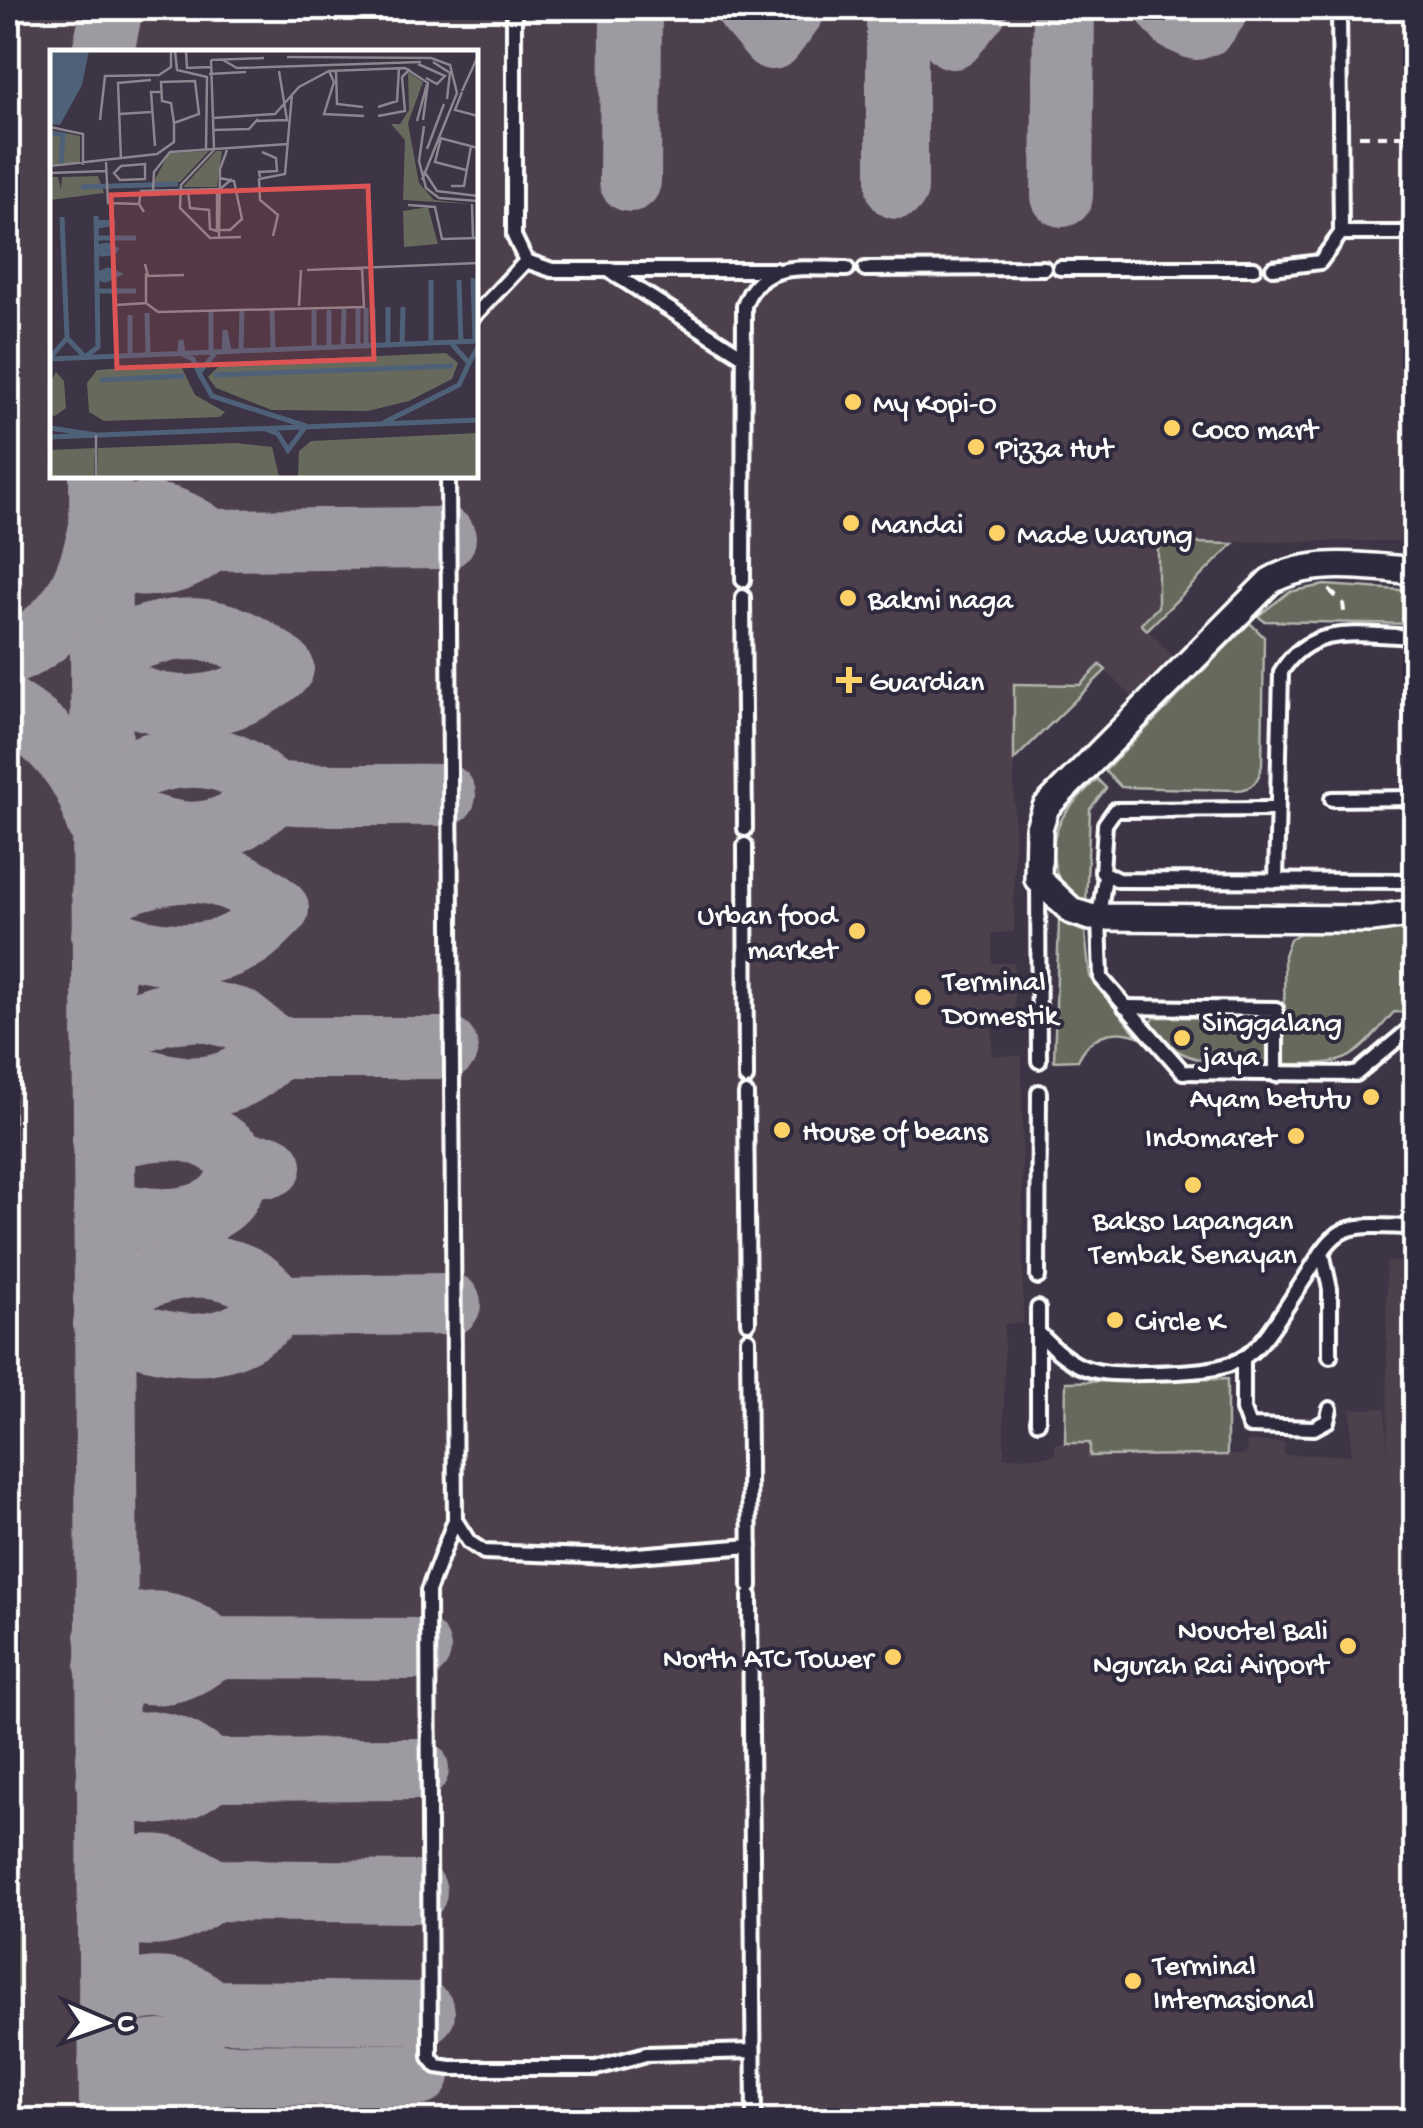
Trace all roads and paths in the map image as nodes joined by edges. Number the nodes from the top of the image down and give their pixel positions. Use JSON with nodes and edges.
{"nodes":[{"id":1,"x":1339,"y":8,"type":"edge"},
{"id":2,"x":514,"y":14,"type":"dead end"},
{"id":3,"x":1339,"y":136,"type":"junction"},
{"id":4,"x":1416,"y":136,"type":"edge"},
{"id":5,"x":1341,"y":233,"type":"junction"},
{"id":6,"x":1416,"y":233,"type":"edge"},
{"id":7,"x":526,"y":261,"type":"junction"},
{"id":8,"x":847,"y":268,"type":"dead end"},
{"id":9,"x":1044,"y":268,"type":"dead end"},
{"id":10,"x":1060,"y":268,"type":"dead end"},
{"id":11,"x":1254,"y":268,"type":"dead end"},
{"id":12,"x":1273,"y":268,"type":"dead end"},
{"id":13,"x":602,"y":269,"type":"junction"},
{"id":14,"x":865,"y":269,"type":"dead end"},
{"id":15,"x":776,"y":270,"type":"junction"},
{"id":16,"x":478,"y":312,"type":"edge"},
{"id":17,"x":743,"y":356,"type":"junction"},
{"id":18,"x":448,"y":478,"type":"edge"},
{"id":19,"x":1416,"y":571,"type":"edge"},
{"id":20,"x":743,"y":580,"type":"dead end"},
{"id":21,"x":743,"y":597,"type":"dead end"},
{"id":22,"x":1416,"y":637,"type":"edge"},
{"id":23,"x":1416,"y":798,"type":"edge"},
{"id":24,"x":1332,"y":799,"type":"dead end"},
{"id":25,"x":1277,"y":808,"type":"junction"},
{"id":26,"x":745,"y":829,"type":"dead end"},
{"id":27,"x":744,"y":845,"type":"dead end"},
{"id":28,"x":1105,"y":876,"type":"junction"},
{"id":29,"x":1038,"y":879,"type":"junction"},
{"id":30,"x":1276,"y":881,"type":"junction"},
{"id":31,"x":1416,"y":881,"type":"edge"},
{"id":32,"x":1416,"y":913,"type":"edge"},
{"id":33,"x":1099,"y":917,"type":"junction"},
{"id":34,"x":1125,"y":1007,"type":"junction"},
{"id":35,"x":1416,"y":1024,"type":"edge"},
{"id":36,"x":1039,"y":1060,"type":"dead end"},
{"id":37,"x":1276,"y":1075,"type":"junction"},
{"id":38,"x":746,"y":1078,"type":"dead end"},
{"id":39,"x":1040,"y":1092,"type":"dead end"},
{"id":40,"x":746,"y":1094,"type":"dead end"},
{"id":41,"x":1416,"y":1228,"type":"edge"},
{"id":42,"x":1322,"y":1252,"type":"junction"},
{"id":43,"x":1038,"y":1277,"type":"dead end"},
{"id":44,"x":1038,"y":1308,"type":"dead end"},
{"id":45,"x":748,"y":1322,"type":"dead end"},
{"id":46,"x":1038,"y":1332,"type":"junction"},
{"id":47,"x":748,"y":1340,"type":"dead end"},
{"id":48,"x":1330,"y":1356,"type":"dead end"},
{"id":49,"x":1243,"y":1360,"type":"junction"},
{"id":50,"x":1330,"y":1409,"type":"dead end"},
{"id":51,"x":1038,"y":1422,"type":"dead end"},
{"id":52,"x":455,"y":1520,"type":"junction"},
{"id":53,"x":750,"y":1546,"type":"junction"},
{"id":54,"x":753,"y":2051,"type":"junction"},
{"id":55,"x":754,"y":2120,"type":"edge"}],
"edges":[{"from":1,"to":3,"type":"lane"},
{"from":2,"to":7,"type":"lane"},
{"from":3,"to":4,"type":"path"},
{"from":3,"to":5,"type":"lane"},
{"from":5,"to":6,"type":"lane"},
{"from":5,"to":12,"type":"lane"},
{"from":7,"to":13,"type":"lane"},
{"from":7,"to":16,"type":"lane"},
{"from":8,"to":15,"type":"lane"},
{"from":9,"to":14,"type":"lane"},
{"from":10,"to":11,"type":"lane"},
{"from":13,"to":15,"type":"lane"},
{"from":13,"to":17,"type":"lane"},
{"from":15,"to":17,"type":"lane"},
{"from":17,"to":20,"type":"lane"},
{"from":18,"to":52,"type":"lane"},
{"from":19,"to":29,"type":"street"},
{"from":21,"to":26,"type":"lane"},
{"from":22,"to":25,"type":"lane"},
{"from":23,"to":24,"type":"lane"},
{"from":25,"to":28,"type":"lane"},
{"from":25,"to":30,"type":"lane"},
{"from":27,"to":38,"type":"lane"},
{"from":28,"to":30,"type":"lane"},
{"from":28,"to":33,"type":"lane"},
{"from":29,"to":33,"type":"street"},
{"from":29,"to":36,"type":"lane"},
{"from":30,"to":31,"type":"lane"},
{"from":32,"to":33,"type":"street"},
{"from":33,"to":34,"type":"lane"},
{"from":34,"to":37,"type":"lane"},
{"from":34,"to":37,"type":"lane"},
{"from":35,"to":37,"type":"lane"},
{"from":39,"to":43,"type":"lane"},
{"from":40,"to":45,"type":"lane"},
{"from":41,"to":42,"type":"lane"},
{"from":42,"to":48,"type":"lane"},
{"from":42,"to":49,"type":"lane"},
{"from":44,"to":46,"type":"lane"},
{"from":46,"to":49,"type":"lane"},
{"from":46,"to":51,"type":"lane"},
{"from":47,"to":53,"type":"lane"},
{"from":49,"to":50,"type":"lane"},
{"from":52,"to":53,"type":"lane"},
{"from":52,"to":54,"type":"lane"},
{"from":53,"to":54,"type":"lane"},
{"from":54,"to":55,"type":"lane"}]}
